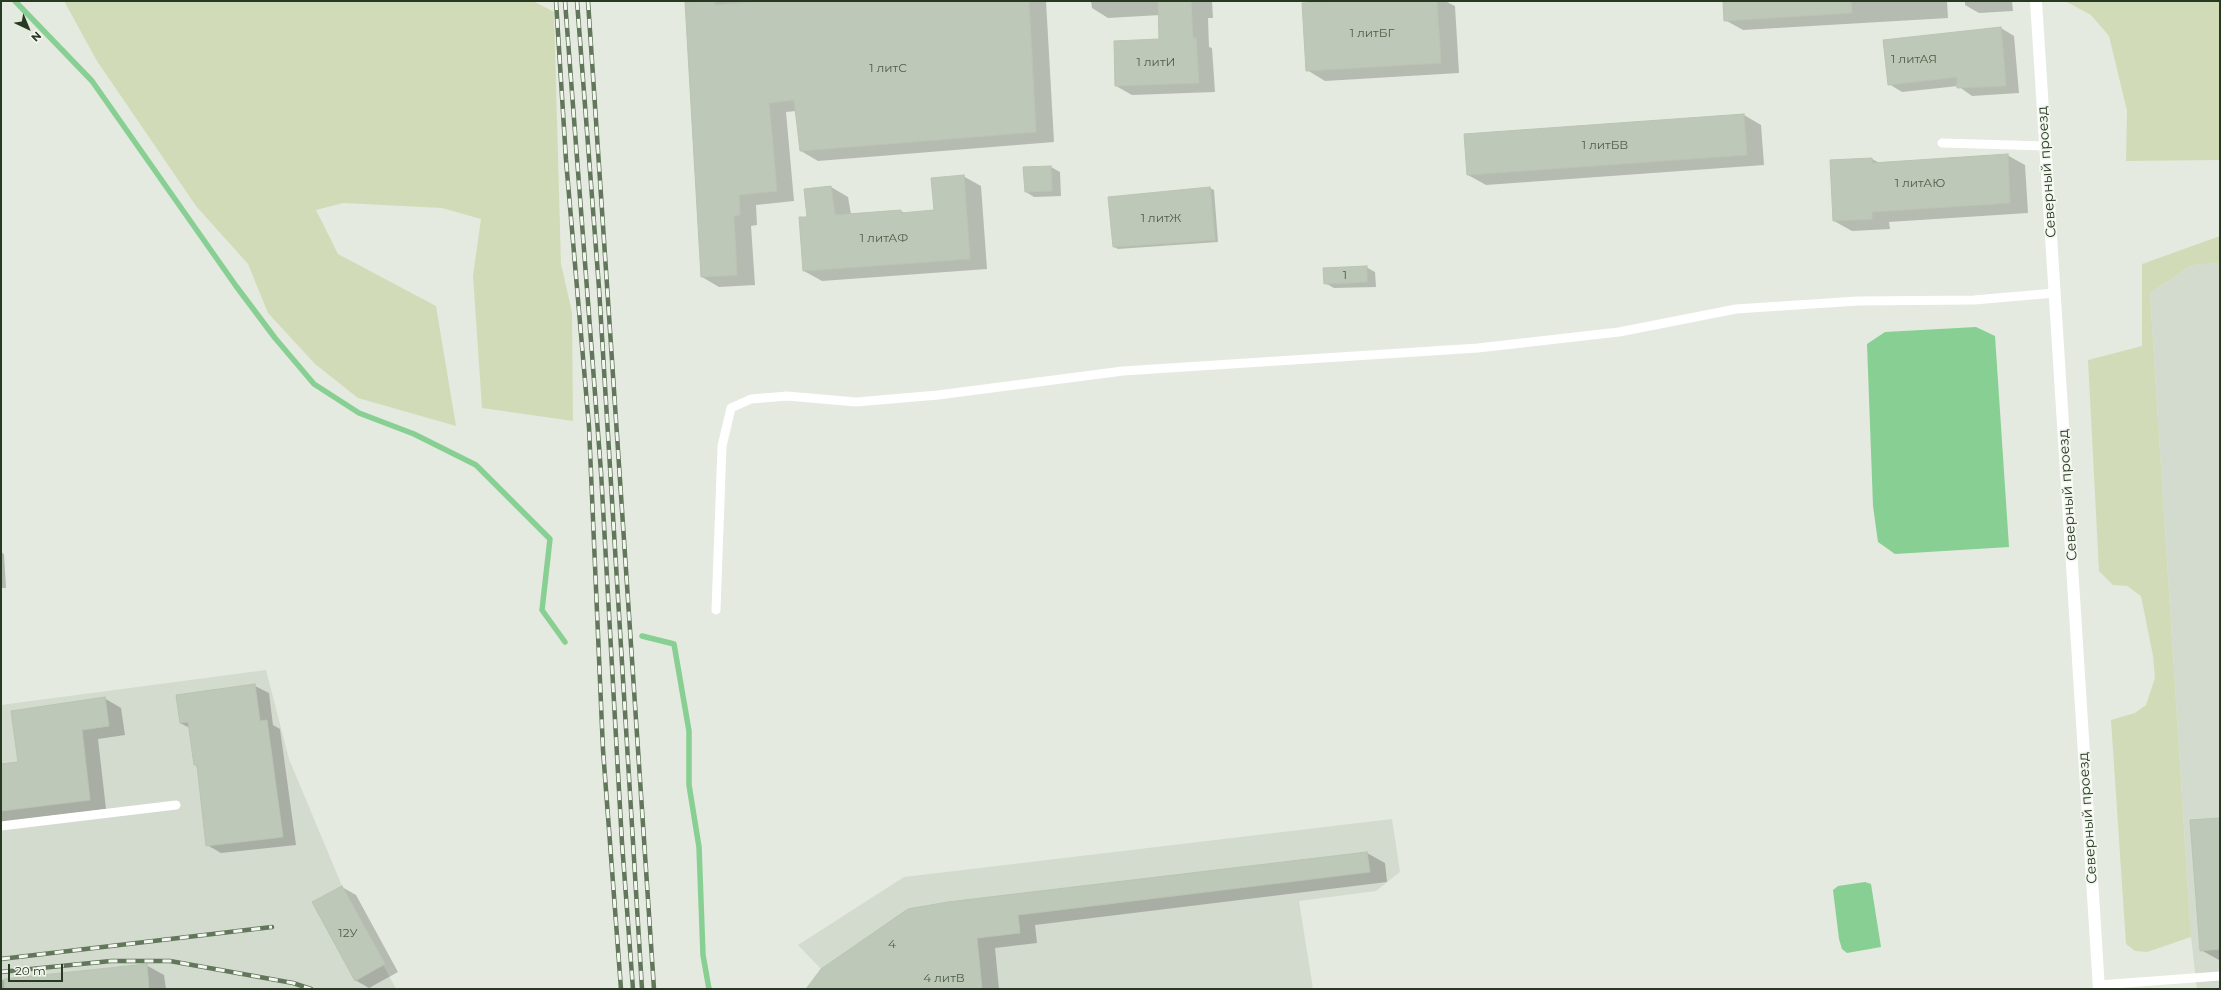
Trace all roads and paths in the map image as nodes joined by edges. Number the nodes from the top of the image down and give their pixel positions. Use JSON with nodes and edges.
{"nodes":[{"id":1,"x":2036,"y":1,"type":"edge"},
{"id":2,"x":1942,"y":143,"type":"dead end"},
{"id":3,"x":2045,"y":146,"type":"junction"},
{"id":4,"x":2055,"y":293,"type":"junction"},
{"id":5,"x":716,"y":610,"type":"dead end"},
{"id":6,"x":176,"y":805,"type":"dead end"},
{"id":7,"x":1,"y":826,"type":"edge"},
{"id":8,"x":2220,"y":976,"type":"edge"},
{"id":9,"x":2099,"y":987,"type":"edge"}],
"edges":[{"from":1,"to":3,"type":"street","name":"Северный проезд"},
{"from":2,"to":3,"type":"lane"},
{"from":3,"to":4,"type":"street","name":"Северный проезд"},
{"from":4,"to":5,"type":"lane"},
{"from":4,"to":9,"type":"street","name":"Северный проезд"},
{"from":6,"to":7,"type":"lane"},
{"from":8,"to":9,"type":"lane"}]}
